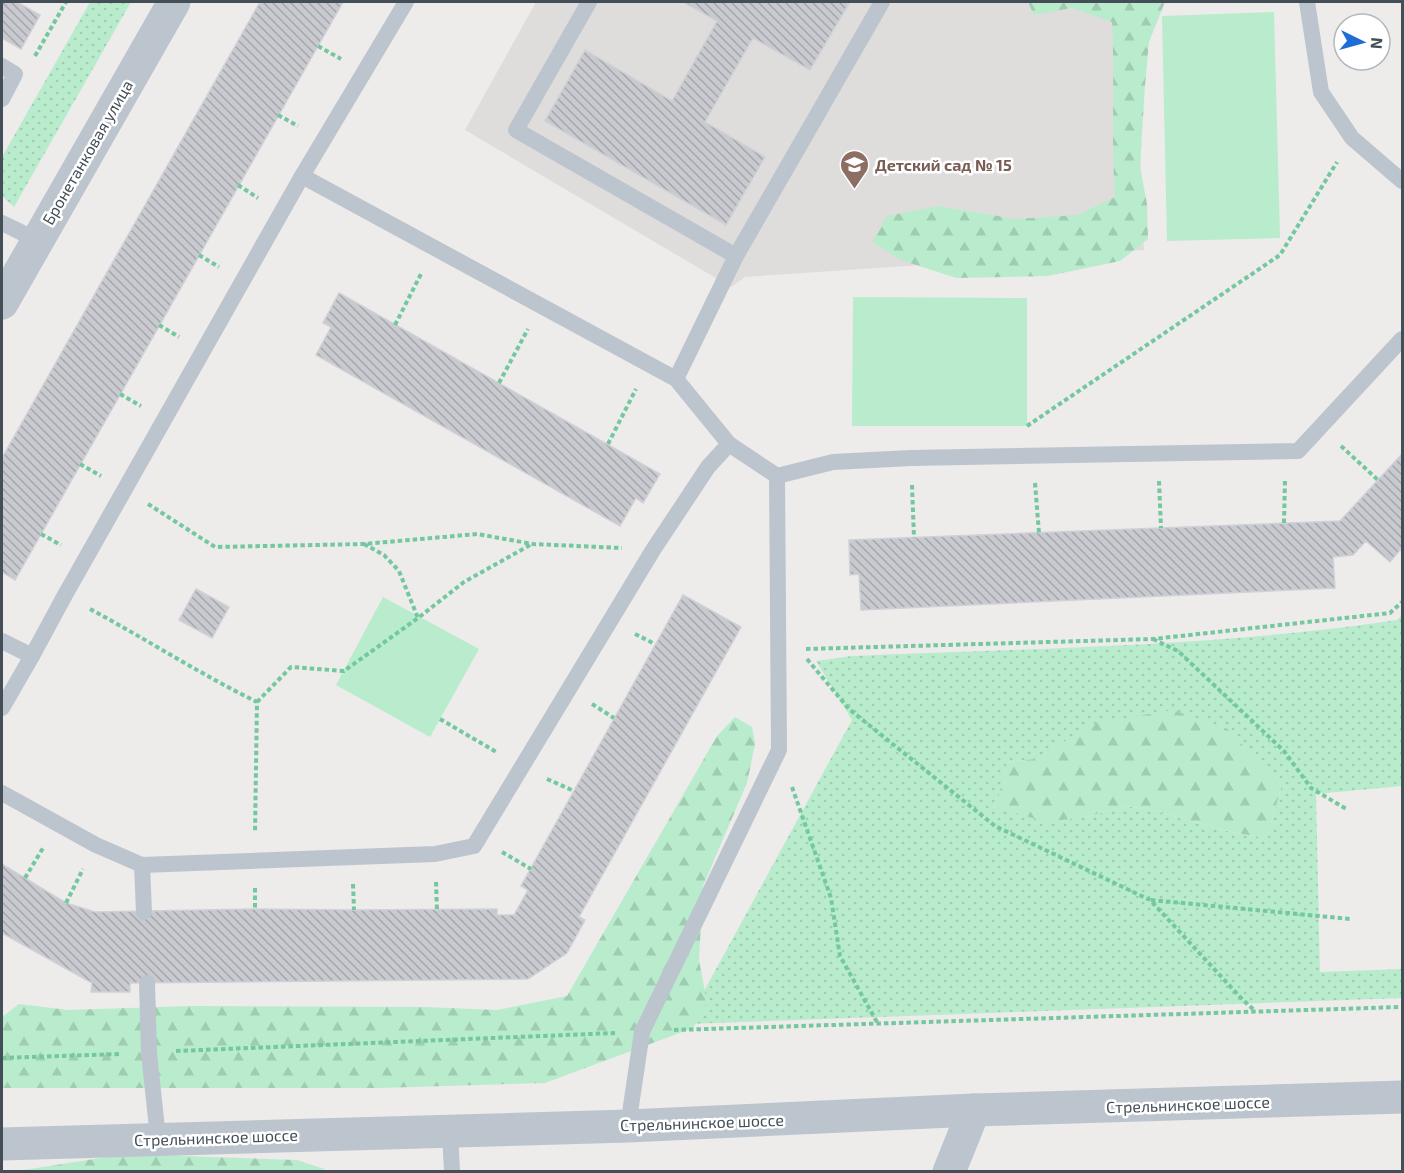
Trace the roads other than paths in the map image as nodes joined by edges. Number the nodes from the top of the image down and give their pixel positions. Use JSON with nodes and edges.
{"nodes":[{"id":1,"x":174,"y":2,"type":"edge"},
{"id":2,"x":406,"y":2,"type":"edge"},
{"id":3,"x":589,"y":2,"type":"edge"},
{"id":4,"x":882,"y":2,"type":"edge"},
{"id":5,"x":1307,"y":2,"type":"edge"},
{"id":6,"x":2,"y":66,"type":"edge"},
{"id":7,"x":2,"y":99,"type":"edge"},
{"id":8,"x":302,"y":176,"type":"junction"},
{"id":9,"x":1402,"y":181,"type":"edge"},
{"id":10,"x":2,"y":223,"type":"edge"},
{"id":11,"x":37,"y":240,"type":"junction"},
{"id":12,"x":736,"y":256,"type":"junction"},
{"id":13,"x":2,"y":303,"type":"edge"},
{"id":14,"x":1402,"y":339,"type":"edge"},
{"id":15,"x":676,"y":380,"type":"junction"},
{"id":16,"x":729,"y":444,"type":"junction"},
{"id":17,"x":777,"y":476,"type":"junction"},
{"id":18,"x":2,"y":641,"type":"edge"},
{"id":19,"x":32,"y":656,"type":"junction"},
{"id":20,"x":2,"y":708,"type":"edge"},
{"id":21,"x":2,"y":794,"type":"edge"},
{"id":22,"x":142,"y":865,"type":"junction"},
{"id":23,"x":144,"y":912,"type":"dead end"},
{"id":24,"x":147,"y":982,"type":"dead end"},
{"id":25,"x":1402,"y":1097,"type":"edge"},
{"id":26,"x":974,"y":1110,"type":"junction"},
{"id":27,"x":628,"y":1126,"type":"junction"},
{"id":28,"x":450,"y":1131,"type":"junction"},
{"id":29,"x":158,"y":1138,"type":"junction"},
{"id":30,"x":2,"y":1144,"type":"edge"},
{"id":31,"x":452,"y":1172,"type":"edge"},
{"id":32,"x":949,"y":1172,"type":"edge"}],
"edges":[{"from":1,"to":11,"type":"street","name":"Бронетанковая улица"},
{"from":2,"to":8,"type":"lane"},
{"from":3,"to":12,"type":"lane"},
{"from":4,"to":12,"type":"lane"},
{"from":5,"to":9,"type":"lane"},
{"from":6,"to":7,"type":"lane"},
{"from":8,"to":15,"type":"lane"},
{"from":8,"to":19,"type":"lane"},
{"from":10,"to":11,"type":"lane"},
{"from":11,"to":13,"type":"street","name":"Бронетанковая улица"},
{"from":12,"to":15,"type":"lane"},
{"from":14,"to":17,"type":"lane"},
{"from":15,"to":16,"type":"lane"},
{"from":16,"to":17,"type":"lane"},
{"from":16,"to":22,"type":"lane"},
{"from":17,"to":27,"type":"lane"},
{"from":18,"to":19,"type":"lane"},
{"from":19,"to":20,"type":"lane"},
{"from":21,"to":22,"type":"lane"},
{"from":22,"to":23,"type":"lane"},
{"from":24,"to":29,"type":"lane"},
{"from":25,"to":26,"type":"street","name":"Стрельнинское шоссе"},
{"from":26,"to":27,"type":"street","name":"Стрельнинское шоссе"},
{"from":26,"to":32,"type":"street"},
{"from":27,"to":28,"type":"street","name":"Стрельнинское шоссе"},
{"from":28,"to":29,"type":"street","name":"Стрельнинское шоссе"},
{"from":28,"to":31,"type":"lane"},
{"from":29,"to":30,"type":"street","name":"Стрельнинское шоссе"}]}
